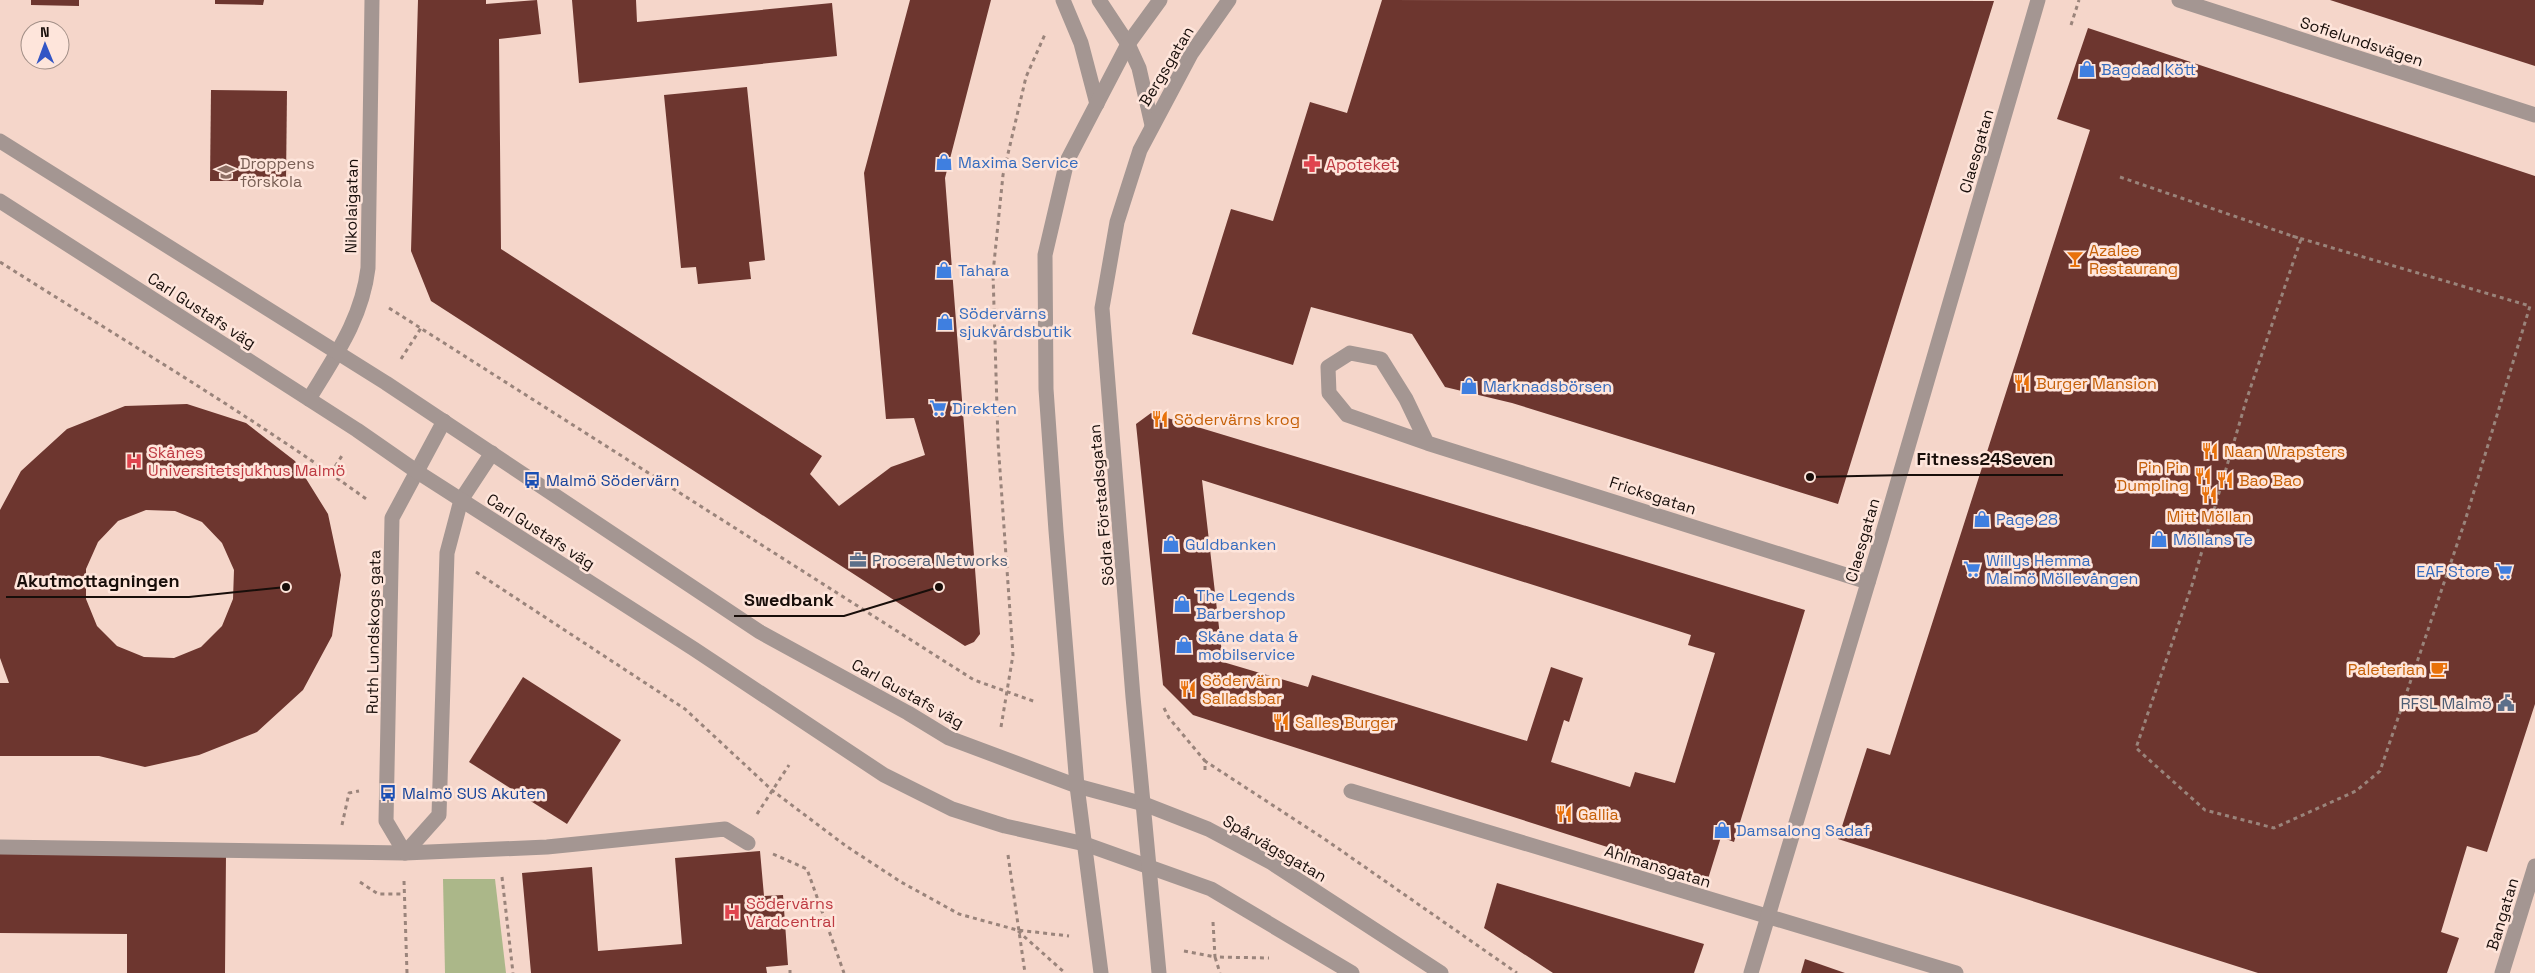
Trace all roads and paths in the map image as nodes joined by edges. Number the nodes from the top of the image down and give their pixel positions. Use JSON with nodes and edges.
{"nodes":[{"id":1,"x":372,"y":0,"type":"edge"},
{"id":2,"x":1099,"y":0,"type":"edge"},
{"id":3,"x":1160,"y":0,"type":"edge"},
{"id":4,"x":1229,"y":0,"type":"edge"},
{"id":5,"x":2038,"y":0,"type":"edge"},
{"id":6,"x":2079,"y":0,"type":"edge"},
{"id":7,"x":2179,"y":0,"type":"edge"},
{"id":8,"x":1065,"y":6,"type":"edge"},
{"id":9,"x":2071,"y":25,"type":"dead end"},
{"id":10,"x":1128,"y":44,"type":"junction"},
{"id":11,"x":1097,"y":104,"type":"junction"},
{"id":12,"x":2535,"y":115,"type":"edge"},
{"id":13,"x":1152,"y":125,"type":"junction"},
{"id":14,"x":0,"y":141,"type":"edge"},
{"id":15,"x":2120,"y":177,"type":"dead end"},
{"id":16,"x":0,"y":201,"type":"edge"},
{"id":17,"x":2292,"y":236,"type":"junction"},
{"id":18,"x":0,"y":262,"type":"edge"},
{"id":19,"x":365,"y":293,"type":"junction"},
{"id":20,"x":337,"y":352,"type":"junction"},
{"id":21,"x":309,"y":399,"type":"junction"},
{"id":22,"x":444,"y":421,"type":"junction"},
{"id":23,"x":1427,"y":442,"type":"junction"},
{"id":24,"x":492,"y":453,"type":"junction"},
{"id":25,"x":416,"y":471,"type":"junction"},
{"id":26,"x":462,"y":500,"type":"junction"},
{"id":27,"x":392,"y":518,"type":"junction"},
{"id":28,"x":446,"y":553,"type":"junction"},
{"id":29,"x":1868,"y":582,"type":"junction"},
{"id":30,"x":1006,"y":690,"type":"junction"},
{"id":31,"x":1036,"y":702,"type":"dead end"},
{"id":32,"x":1162,"y":703,"type":"dead end"},
{"id":33,"x":997,"y":756,"type":"junction"},
{"id":34,"x":1204,"y":761,"type":"junction"},
{"id":35,"x":790,"y":765,"type":"dead end"},
{"id":36,"x":1205,"y":770,"type":"dead end"},
{"id":37,"x":1077,"y":786,"type":"junction"},
{"id":38,"x":1351,"y":790,"type":"dead end"},
{"id":39,"x":773,"y":791,"type":"junction"},
{"id":40,"x":1144,"y":804,"type":"junction"},
{"id":41,"x":1005,"y":826,"type":"junction"},
{"id":42,"x":748,"y":843,"type":"junction"},
{"id":43,"x":1085,"y":844,"type":"junction"},
{"id":44,"x":0,"y":847,"type":"edge"},
{"id":45,"x":499,"y":849,"type":"junction"},
{"id":46,"x":405,"y":852,"type":"junction"},
{"id":47,"x":1149,"y":866,"type":"junction"},
{"id":48,"x":2535,"y":866,"type":"edge"},
{"id":49,"x":1212,"y":915,"type":"dead end"},
{"id":50,"x":1769,"y":918,"type":"junction"},
{"id":51,"x":1017,"y":930,"type":"junction"},
{"id":52,"x":1272,"y":958,"type":"dead end"},
{"id":53,"x":407,"y":973,"type":"edge"},
{"id":54,"x":513,"y":973,"type":"edge"},
{"id":55,"x":844,"y":973,"type":"edge"},
{"id":56,"x":1025,"y":973,"type":"edge"},
{"id":57,"x":1066,"y":973,"type":"edge"},
{"id":58,"x":1102,"y":973,"type":"edge"},
{"id":59,"x":1159,"y":973,"type":"edge"},
{"id":60,"x":1352,"y":973,"type":"edge"},
{"id":61,"x":1441,"y":973,"type":"edge"},
{"id":62,"x":1517,"y":973,"type":"edge"},
{"id":63,"x":1751,"y":973,"type":"edge"},
{"id":64,"x":1956,"y":973,"type":"edge"},
{"id":65,"x":2502,"y":973,"type":"edge"}],
"edges":[{"from":1,"to":19,"type":"street","name":"Nikolaigatan"},
{"from":2,"to":10,"type":"street"},
{"from":3,"to":10,"type":"street"},
{"from":4,"to":13,"type":"street","name":"Bergsgatan"},
{"from":5,"to":29,"type":"street","name":"Claesgatan"},
{"from":6,"to":9,"type":"path"},
{"from":7,"to":12,"type":"street","name":"Sofielundsvägen"},
{"from":8,"to":11,"type":"street"},
{"from":8,"to":30,"type":"path"},
{"from":10,"to":11,"type":"street"},
{"from":10,"to":13,"type":"street"},
{"from":11,"to":37,"type":"street"},
{"from":13,"to":40,"type":"street","name":"Södra Förstadsgatan"},
{"from":14,"to":20,"type":"street","name":"Carl Gustafs väg"},
{"from":15,"to":17,"type":"path"},
{"from":16,"to":21,"type":"street","name":"Carl Gustafs väg"},
{"from":17,"to":17,"type":"path"},
{"from":18,"to":27,"type":"path"},
{"from":19,"to":20,"type":"street","name":"Nikolaigatan"},
{"from":19,"to":30,"type":"path"},
{"from":20,"to":21,"type":"street","name":"Nikolaigatan"},
{"from":20,"to":22,"type":"street","name":"Carl Gustafs väg"},
{"from":21,"to":25,"type":"street","name":"Carl Gustafs väg"},
{"from":22,"to":24,"type":"street","name":"Carl Gustafs väg"},
{"from":22,"to":25,"type":"street","name":"Ruth Lundskogs gata"},
{"from":23,"to":23,"type":"street","name":"Fricksgatan"},
{"from":23,"to":29,"type":"street","name":"Fricksgatan"},
{"from":24,"to":26,"type":"street"},
{"from":24,"to":33,"type":"street","name":"Carl Gustafs väg"},
{"from":25,"to":26,"type":"street","name":"Carl Gustafs väg"},
{"from":25,"to":27,"type":"street","name":"Ruth Lundskogs gata"},
{"from":26,"to":28,"type":"street"},
{"from":26,"to":41,"type":"street","name":"Carl Gustafs väg"},
{"from":27,"to":46,"type":"street","name":"Ruth Lundskogs gata"},
{"from":28,"to":39,"type":"path"},
{"from":28,"to":46,"type":"street"},
{"from":29,"to":50,"type":"street","name":"Claesgatan"},
{"from":30,"to":31,"type":"path"},
{"from":30,"to":33,"type":"path"},
{"from":32,"to":34,"type":"path"},
{"from":33,"to":37,"type":"street","name":"Carl Gustafs väg"},
{"from":34,"to":36,"type":"path"},
{"from":34,"to":62,"type":"path"},
{"from":35,"to":39,"type":"path"},
{"from":37,"to":40,"type":"street","name":"Spårvägsgatan"},
{"from":37,"to":43,"type":"street"},
{"from":38,"to":50,"type":"street","name":"Ahlmansgatan"},
{"from":39,"to":42,"type":"path"},
{"from":39,"to":51,"type":"path"},
{"from":40,"to":47,"type":"street","name":"Södra Förstadsgatan"},
{"from":40,"to":61,"type":"street","name":"Spårvägsgatan"},
{"from":41,"to":43,"type":"street","name":"Carl Gustafs väg"},
{"from":41,"to":51,"type":"path"},
{"from":42,"to":45,"type":"street"},
{"from":42,"to":55,"type":"path"},
{"from":43,"to":47,"type":"street"},
{"from":43,"to":58,"type":"street"},
{"from":44,"to":46,"type":"street"},
{"from":45,"to":46,"type":"street"},
{"from":45,"to":54,"type":"path"},
{"from":46,"to":53,"type":"path"},
{"from":47,"to":59,"type":"street","name":"Södra Förstadsgatan"},
{"from":47,"to":60,"type":"street"},
{"from":48,"to":65,"type":"street","name":"Bangatan"},
{"from":49,"to":52,"type":"path"},
{"from":50,"to":63,"type":"street","name":"Claesgatan"},
{"from":50,"to":64,"type":"street","name":"Ahlmansgatan"},
{"from":51,"to":56,"type":"path"},
{"from":51,"to":57,"type":"path"}]}
